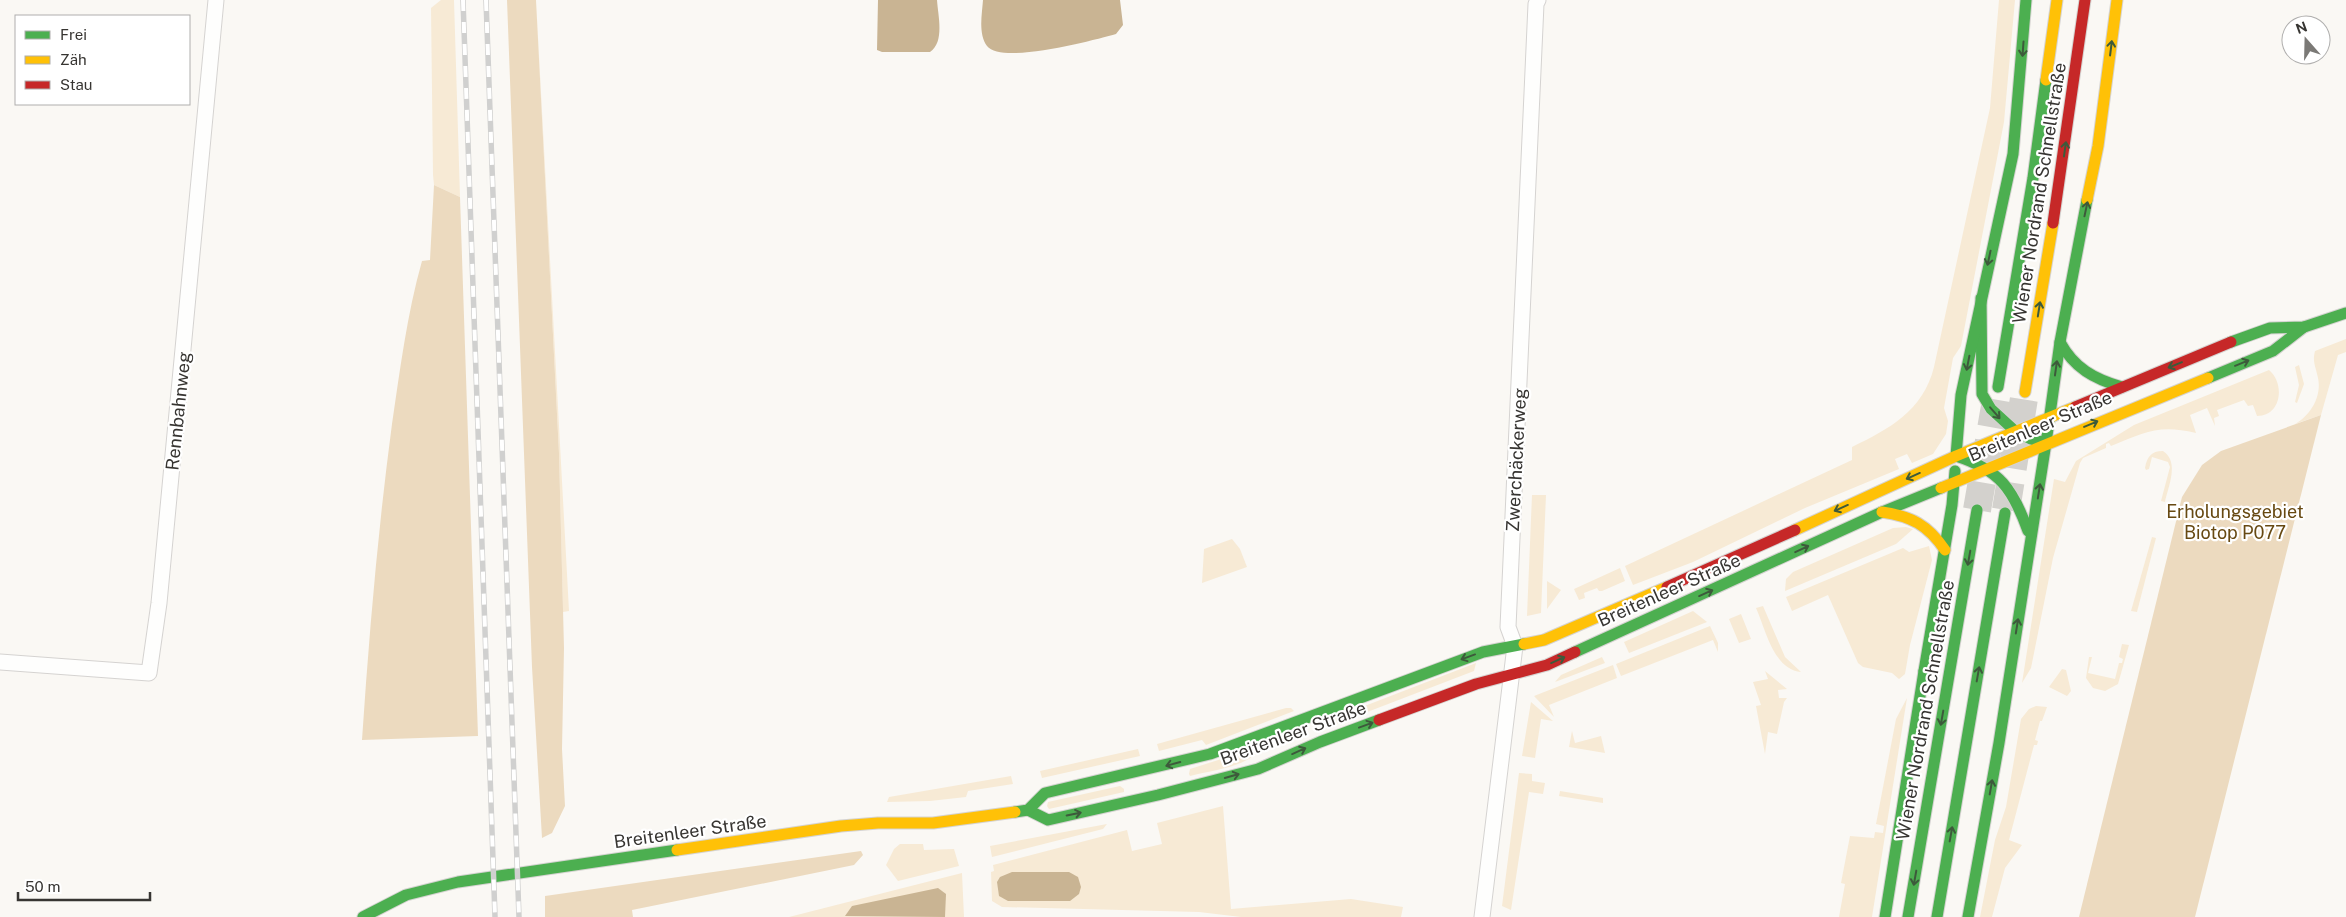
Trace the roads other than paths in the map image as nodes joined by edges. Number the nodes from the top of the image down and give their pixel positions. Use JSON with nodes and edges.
{"nodes":[{"id":1,"x":216,"y":0,"type":"edge"},
{"id":2,"x":1538,"y":0,"type":"edge"},
{"id":3,"x":2026,"y":0,"type":"edge"},
{"id":4,"x":2056,"y":0,"type":"edge"},
{"id":5,"x":2084,"y":0,"type":"edge"},
{"id":6,"x":2117,"y":0,"type":"edge"},
{"id":7,"x":1981,"y":298,"type":"junction"},
{"id":8,"x":2346,"y":313,"type":"edge"},
{"id":9,"x":2304,"y":327,"type":"junction"},
{"id":10,"x":2060,"y":342,"type":"junction"},
{"id":11,"x":2122,"y":386,"type":"junction"},
{"id":12,"x":1998,"y":387,"type":"tunnel mouth"},
{"id":13,"x":2025,"y":392,"type":"tunnel mouth"},
{"id":14,"x":2049,"y":417,"type":"junction"},
{"id":15,"x":2015,"y":431,"type":"junction"},
{"id":16,"x":2046,"y":443,"type":"junction"},
{"id":17,"x":1956,"y":456,"type":"junction"},
{"id":18,"x":1985,"y":469,"type":"junction"},
{"id":19,"x":1954,"y":482,"type":"junction"},
{"id":20,"x":1977,"y":510,"type":"tunnel mouth"},
{"id":21,"x":1882,"y":512,"type":"junction"},
{"id":22,"x":2005,"y":514,"type":"tunnel mouth"},
{"id":23,"x":2031,"y":539,"type":"junction"},
{"id":24,"x":1945,"y":550,"type":"junction"},
{"id":25,"x":1515,"y":646,"type":"junction"},
{"id":26,"x":0,"y":662,"type":"edge"},
{"id":27,"x":1512,"y":675,"type":"junction"},
{"id":28,"x":1028,"y":810,"type":"junction"},
{"id":29,"x":363,"y":917,"type":"edge"},
{"id":30,"x":1482,"y":917,"type":"edge"},
{"id":31,"x":1885,"y":917,"type":"edge"},
{"id":32,"x":1908,"y":917,"type":"edge"},
{"id":33,"x":1937,"y":917,"type":"edge"},
{"id":34,"x":1968,"y":917,"type":"edge"}],
"edges":[{"from":1,"to":26,"type":"street","name":"Rennbahnweg"},
{"from":2,"to":25,"type":"street","name":"Zwerchäckerweg"},
{"from":3,"to":7,"type":"main road","one_way":true},
{"from":4,"to":12,"type":"main road","name":"Wiener Nordrand Schnellstraße"},
{"from":13,"to":5,"type":"main road","name":"Wiener Nordrand Schnellstraße","one_way":true},
{"from":10,"to":6,"type":"main road","one_way":true},
{"from":7,"to":15,"type":"main road","one_way":true},
{"from":7,"to":17,"type":"main road","one_way":true},
{"from":8,"to":9,"type":"main road","name":"Breitenleer Straße"},
{"from":9,"to":11,"type":"main road","name":"Breitenleer Straße","one_way":true},
{"from":16,"to":9,"type":"main road","name":"Breitenleer Straße","one_way":true},
{"from":10,"to":11,"type":"main road"},
{"from":14,"to":10,"type":"main road","one_way":true},
{"from":11,"to":14,"type":"main road","name":"Breitenleer Straße"},
{"from":14,"to":15,"type":"main road","name":"Breitenleer Straße"},
{"from":14,"to":16,"type":"main road"},
{"from":15,"to":16,"type":"main road"},
{"from":15,"to":17,"type":"main road","name":"Breitenleer Straße"},
{"from":16,"to":18,"type":"main road","name":"Breitenleer Straße"},
{"from":23,"to":16,"type":"main road","one_way":true},
{"from":17,"to":18,"type":"main road"},
{"from":17,"to":19,"type":"main road"},
{"from":17,"to":25,"type":"main road","name":"Breitenleer Straße","one_way":true},
{"from":18,"to":19,"type":"main road","name":"Breitenleer Straße"},
{"from":18,"to":23,"type":"main road"},
{"from":19,"to":21,"type":"main road","name":"Breitenleer Straße"},
{"from":19,"to":24,"type":"main road"},
{"from":20,"to":32,"type":"main road","name":"Wiener Nordrand Schnellstraße","one_way":true},
{"from":21,"to":24,"type":"main road"},
{"from":27,"to":21,"type":"main road","name":"Breitenleer Straße","one_way":true},
{"from":33,"to":22,"type":"main road","one_way":true},
{"from":34,"to":23,"type":"main road","one_way":true},
{"from":24,"to":31,"type":"main road"},
{"from":25,"to":27,"type":"street","name":"Zwerchäckerweg"},
{"from":25,"to":28,"type":"main road","name":"Breitenleer Straße","one_way":true},
{"from":28,"to":27,"type":"main road","name":"Breitenleer Straße","one_way":true},
{"from":27,"to":30,"type":"street","name":"Zwerchäckerweg"},
{"from":28,"to":29,"type":"main road","name":"Breitenleer Straße"}]}
